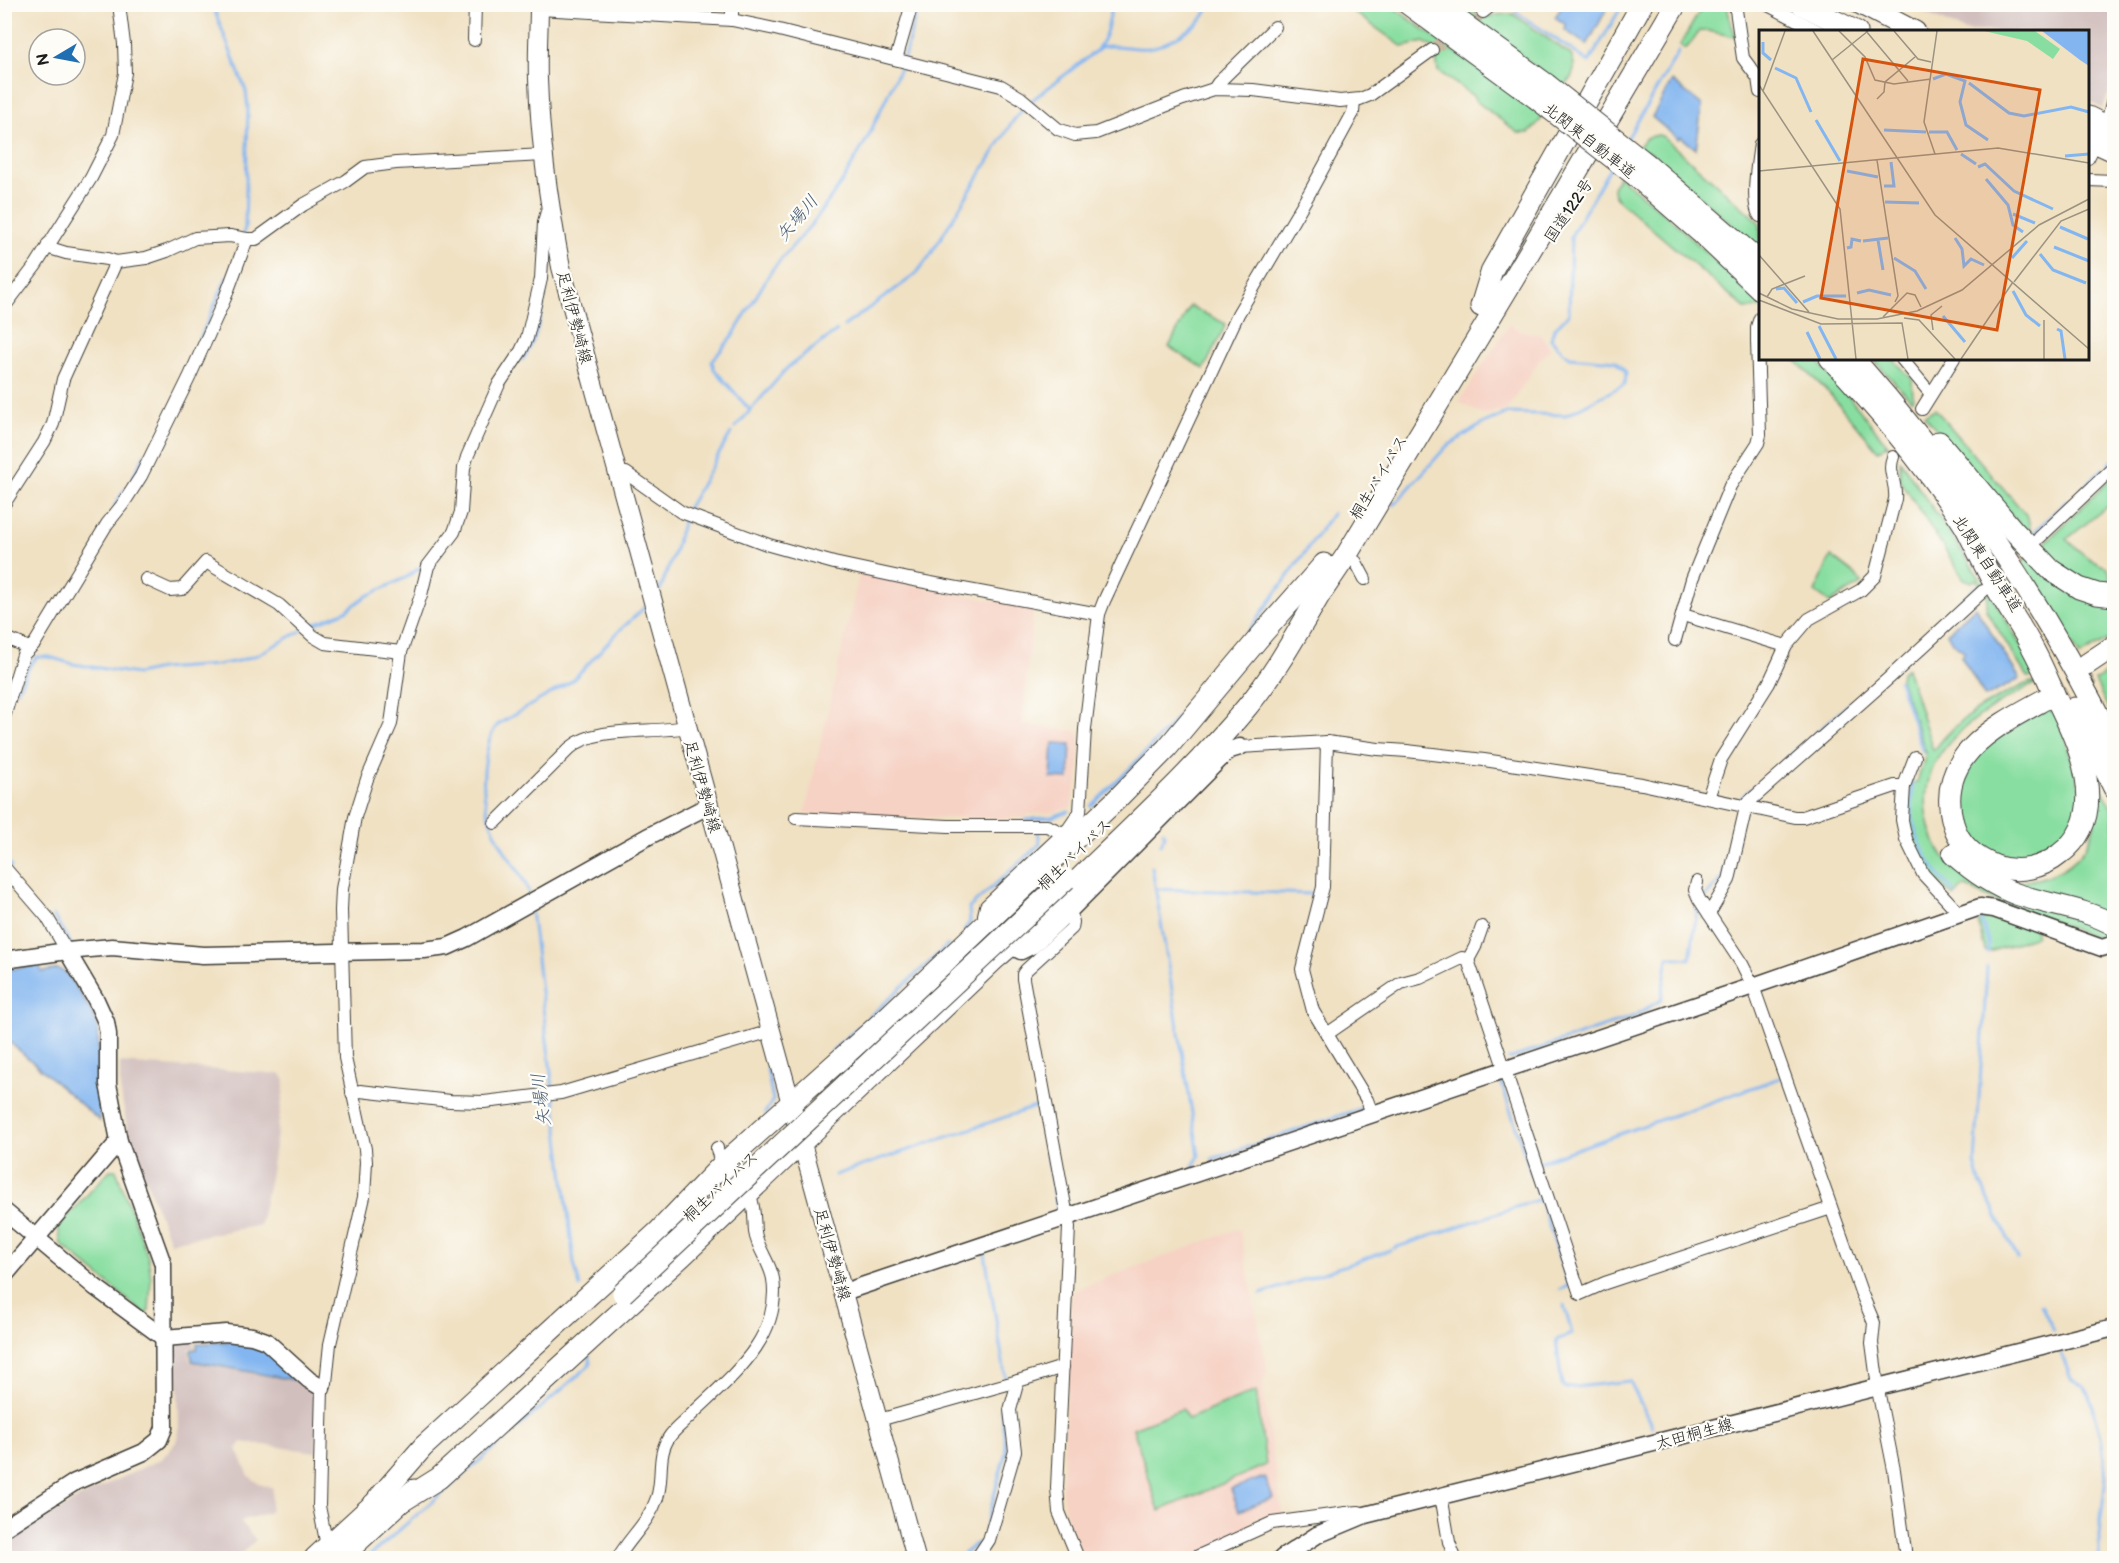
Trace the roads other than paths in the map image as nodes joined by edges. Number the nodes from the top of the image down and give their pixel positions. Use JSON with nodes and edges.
{"nodes":[{"id":1,"x":119,"y":4,"type":"edge"},
{"id":2,"x":475,"y":4,"type":"edge"},
{"id":3,"x":732,"y":4,"type":"edge"},
{"id":4,"x":912,"y":4,"type":"edge"},
{"id":5,"x":1408,"y":4,"type":"edge"},
{"id":6,"x":1436,"y":4,"type":"edge"},
{"id":7,"x":1642,"y":4,"type":"edge"},
{"id":8,"x":1660,"y":4,"type":"edge"},
{"id":9,"x":1676,"y":4,"type":"edge"},
{"id":10,"x":1692,"y":4,"type":"edge"},
{"id":11,"x":1738,"y":4,"type":"edge"},
{"id":12,"x":1766,"y":4,"type":"edge"},
{"id":13,"x":1801,"y":4,"type":"edge"},
{"id":14,"x":1822,"y":4,"type":"edge"},
{"id":15,"x":1861,"y":4,"type":"edge"},
{"id":16,"x":539,"y":7,"type":"edge"},
{"id":17,"x":732,"y":20,"type":"junction"},
{"id":18,"x":1275,"y":27,"type":"dead end"},
{"id":19,"x":1816,"y":30,"type":"edge"},
{"id":20,"x":1853,"y":30,"type":"edge"},
{"id":21,"x":1868,"y":30,"type":"edge"},
{"id":22,"x":1911,"y":30,"type":"edge"},
{"id":23,"x":474,"y":40,"type":"dead end"},
{"id":24,"x":1432,"y":50,"type":"tunnel mouth"},
{"id":25,"x":896,"y":59,"type":"junction"},
{"id":26,"x":1759,"y":83,"type":"edge"},
{"id":27,"x":1214,"y":89,"type":"junction"},
{"id":28,"x":1541,"y":91,"type":"junction"},
{"id":29,"x":2115,"y":95,"type":"edge"},
{"id":30,"x":1354,"y":100,"type":"junction"},
{"id":31,"x":2096,"y":135,"type":"edge"},
{"id":32,"x":2115,"y":151,"type":"edge"},
{"id":33,"x":544,"y":155,"type":"junction"},
{"id":34,"x":1759,"y":156,"type":"edge"},
{"id":35,"x":2115,"y":160,"type":"edge"},
{"id":36,"x":1642,"y":170,"type":"junction"},
{"id":37,"x":2089,"y":180,"type":"edge"},
{"id":38,"x":2115,"y":181,"type":"edge"},
{"id":39,"x":550,"y":203,"type":"junction"},
{"id":40,"x":1759,"y":214,"type":"edge"},
{"id":41,"x":247,"y":239,"type":"junction"},
{"id":42,"x":48,"y":244,"type":"junction"},
{"id":43,"x":1759,"y":260,"type":"edge"},
{"id":44,"x":116,"y":262,"type":"junction"},
{"id":45,"x":1759,"y":287,"type":"edge"},
{"id":46,"x":4,"y":307,"type":"edge"},
{"id":47,"x":1486,"y":311,"type":"junction"},
{"id":48,"x":1759,"y":322,"type":"edge"},
{"id":49,"x":1832,"y":360,"type":"edge"},
{"id":50,"x":1855,"y":360,"type":"edge"},
{"id":51,"x":1867,"y":360,"type":"edge"},
{"id":52,"x":1903,"y":360,"type":"edge"},
{"id":53,"x":1953,"y":360,"type":"edge"},
{"id":54,"x":1931,"y":393,"type":"junction"},
{"id":55,"x":1922,"y":409,"type":"dead end"},
{"id":56,"x":1893,"y":457,"type":"dead end"},
{"id":57,"x":2115,"y":467,"type":"edge"},
{"id":58,"x":617,"y":474,"type":"junction"},
{"id":59,"x":4,"y":504,"type":"edge"},
{"id":60,"x":1966,"y":528,"type":"junction"},
{"id":61,"x":2039,"y":538,"type":"tunnel mouth"},
{"id":62,"x":1346,"y":556,"type":"junction"},
{"id":63,"x":1324,"y":564,"type":"junction"},
{"id":64,"x":146,"y":579,"type":"dead end"},
{"id":65,"x":1365,"y":579,"type":"dead end"},
{"id":66,"x":1323,"y":589,"type":"junction"},
{"id":67,"x":1983,"y":591,"type":"tunnel mouth"},
{"id":68,"x":2115,"y":596,"type":"edge"},
{"id":69,"x":1099,"y":614,"type":"junction"},
{"id":70,"x":1683,"y":615,"type":"junction"},
{"id":71,"x":4,"y":637,"type":"edge"},
{"id":72,"x":1675,"y":640,"type":"dead end"},
{"id":73,"x":1786,"y":646,"type":"junction"},
{"id":74,"x":2115,"y":646,"type":"edge"},
{"id":75,"x":29,"y":648,"type":"junction"},
{"id":76,"x":400,"y":652,"type":"junction"},
{"id":77,"x":2115,"y":660,"type":"edge"},
{"id":78,"x":4,"y":717,"type":"edge"},
{"id":79,"x":686,"y":727,"type":"junction"},
{"id":80,"x":1327,"y":742,"type":"junction"},
{"id":81,"x":2115,"y":746,"type":"edge"},
{"id":82,"x":1240,"y":747,"type":"joint"},
{"id":83,"x":1915,"y":757,"type":"dead end"},
{"id":84,"x":1904,"y":786,"type":"junction"},
{"id":85,"x":2115,"y":788,"type":"edge"},
{"id":86,"x":1708,"y":798,"type":"junction"},
{"id":87,"x":708,"y":806,"type":"junction"},
{"id":88,"x":1742,"y":806,"type":"junction"},
{"id":89,"x":796,"y":818,"type":"dead end"},
{"id":90,"x":495,"y":823,"type":"dead end"},
{"id":91,"x":1063,"y":833,"type":"junction"},
{"id":92,"x":4,"y":867,"type":"edge"},
{"id":93,"x":1062,"y":875,"type":"junction"},
{"id":94,"x":1697,"y":882,"type":"dead end"},
{"id":95,"x":1704,"y":907,"type":"junction"},
{"id":96,"x":1070,"y":910,"type":"junction"},
{"id":97,"x":1960,"y":914,"type":"junction"},
{"id":98,"x":989,"y":921,"type":"junction"},
{"id":99,"x":2115,"y":925,"type":"edge"},
{"id":100,"x":1482,"y":927,"type":"dead end"},
{"id":101,"x":1011,"y":946,"type":"junction"},
{"id":102,"x":2113,"y":947,"type":"edge"},
{"id":103,"x":66,"y":951,"type":"junction"},
{"id":104,"x":342,"y":952,"type":"junction"},
{"id":105,"x":4,"y":960,"type":"edge"},
{"id":106,"x":1468,"y":960,"type":"junction"},
{"id":107,"x":1753,"y":986,"type":"junction"},
{"id":108,"x":771,"y":1031,"type":"junction"},
{"id":109,"x":1327,"y":1034,"type":"junction"},
{"id":110,"x":1504,"y":1069,"type":"junction"},
{"id":111,"x":352,"y":1093,"type":"junction"},
{"id":112,"x":790,"y":1103,"type":"junction"},
{"id":113,"x":1372,"y":1113,"type":"junction"},
{"id":114,"x":119,"y":1141,"type":"junction"},
{"id":115,"x":801,"y":1142,"type":"junction"},
{"id":116,"x":720,"y":1156,"type":"junction"},
{"id":117,"x":748,"y":1192,"type":"junction"},
{"id":118,"x":1831,"y":1208,"type":"junction"},
{"id":119,"x":4,"y":1211,"type":"edge"},
{"id":120,"x":1065,"y":1213,"type":"junction"},
{"id":121,"x":37,"y":1237,"type":"junction"},
{"id":122,"x":4,"y":1276,"type":"edge"},
{"id":123,"x":619,"y":1288,"type":"junction"},
{"id":124,"x":844,"y":1292,"type":"junction"},
{"id":125,"x":2115,"y":1328,"type":"edge"},
{"id":126,"x":164,"y":1338,"type":"junction"},
{"id":127,"x":1063,"y":1367,"type":"junction"},
{"id":128,"x":1010,"y":1383,"type":"junction"},
{"id":129,"x":1878,"y":1386,"type":"junction"},
{"id":130,"x":322,"y":1388,"type":"junction"},
{"id":131,"x":879,"y":1420,"type":"junction"},
{"id":132,"x":1442,"y":1495,"type":"junction"},
{"id":133,"x":378,"y":1499,"type":"junction"},
{"id":134,"x":404,"y":1500,"type":"junction"},
{"id":135,"x":1365,"y":1515,"type":"junction"},
{"id":136,"x":4,"y":1528,"type":"edge"},
{"id":137,"x":328,"y":1556,"type":"edge"},
{"id":138,"x":618,"y":1558,"type":"edge"},
{"id":139,"x":916,"y":1558,"type":"edge"},
{"id":140,"x":976,"y":1558,"type":"edge"},
{"id":141,"x":1078,"y":1558,"type":"edge"},
{"id":142,"x":1194,"y":1558,"type":"edge"},
{"id":143,"x":1282,"y":1558,"type":"edge"},
{"id":144,"x":1455,"y":1558,"type":"edge"},
{"id":145,"x":1906,"y":1558,"type":"edge"}],
"edges":[{"from":1,"to":42,"type":"street"},
{"from":2,"to":23,"type":"street"},
{"from":3,"to":17,"type":"street"},
{"from":4,"to":25,"type":"street"},
{"from":5,"to":28,"type":"highway","name":"北関東自動車道"},
{"from":6,"to":28,"type":"highway","name":"北関東自動車道"},
{"from":7,"to":47,"type":"highway"},
{"from":8,"to":47,"type":"highway","name":"桐生バイパス"},
{"from":9,"to":47,"type":"highway","name":"桐生バイパス"},
{"from":10,"to":47,"type":"highway","name":"国道122号"},
{"from":11,"to":26,"type":"street"},
{"from":12,"to":19,"type":"street"},
{"from":13,"to":20,"type":"highway"},
{"from":14,"to":21,"type":"highway"},
{"from":15,"to":22,"type":"highway"},
{"from":16,"to":17,"type":"street"},
{"from":16,"to":33,"type":"main road","name":"足利伊勢崎線"},
{"from":17,"to":25,"type":"street"},
{"from":18,"to":27,"type":"street"},
{"from":24,"to":30,"type":"street"},
{"from":25,"to":27,"type":"street"},
{"from":27,"to":30,"type":"street"},
{"from":28,"to":36,"type":"highway","name":"北関東自動車道","bridge":true},
{"from":29,"to":31,"type":"street"},
{"from":30,"to":69,"type":"street"},
{"from":31,"to":32,"type":"highway"},
{"from":31,"to":35,"type":"highway"},
{"from":33,"to":39,"type":"main road","name":"足利伊勢崎線"},
{"from":33,"to":41,"type":"street"},
{"from":34,"to":40,"type":"street"},
{"from":36,"to":43,"type":"highway","name":"北関東自動車道"},
{"from":36,"to":45,"type":"highway","name":"北関東自動車道"},
{"from":37,"to":38,"type":"street"},
{"from":39,"to":58,"type":"main road","name":"足利伊勢崎線"},
{"from":39,"to":76,"type":"street"},
{"from":41,"to":44,"type":"street"},
{"from":41,"to":75,"type":"street"},
{"from":42,"to":44,"type":"street"},
{"from":42,"to":46,"type":"street"},
{"from":44,"to":59,"type":"street"},
{"from":47,"to":62,"type":"highway","name":"桐生バイパス"},
{"from":47,"to":63,"type":"highway","name":"桐生バイパス"},
{"from":48,"to":70,"type":"street"},
{"from":49,"to":60,"type":"highway","name":"北関東自動車道"},
{"from":50,"to":81,"type":"highway","name":"北関東自動車道"},
{"from":51,"to":68,"type":"highway"},
{"from":52,"to":54,"type":"street"},
{"from":53,"to":54,"type":"street"},
{"from":54,"to":55,"type":"street"},
{"from":56,"to":73,"type":"street"},
{"from":57,"to":61,"type":"street"},
{"from":58,"to":69,"type":"street"},
{"from":58,"to":79,"type":"main road","name":"足利伊勢崎線"},
{"from":60,"to":85,"type":"highway","name":"北関東自動車道"},
{"from":60,"to":99,"type":"highway"},
{"from":62,"to":65,"type":"street"},
{"from":62,"to":66,"type":"highway","name":"桐生バイパス"},
{"from":63,"to":93,"type":"highway","name":"桐生バイパス"},
{"from":63,"to":98,"type":"highway"},
{"from":64,"to":76,"type":"street"},
{"from":66,"to":93,"type":"highway","name":"桐生バイパス"},
{"from":66,"to":101,"type":"highway"},
{"from":67,"to":88,"type":"street"},
{"from":69,"to":91,"type":"street"},
{"from":70,"to":72,"type":"street"},
{"from":70,"to":73,"type":"street"},
{"from":71,"to":75,"type":"street"},
{"from":73,"to":86,"type":"street"},
{"from":74,"to":77,"type":"highway"},
{"from":75,"to":78,"type":"street"},
{"from":76,"to":104,"type":"street"},
{"from":79,"to":87,"type":"main road","name":"足利伊勢崎線"},
{"from":79,"to":90,"type":"street"},
{"from":80,"to":82,"type":"street"},
{"from":80,"to":86,"type":"street"},
{"from":80,"to":109,"type":"street"},
{"from":82,"to":96,"type":"street"},
{"from":83,"to":84,"type":"street"},
{"from":84,"to":88,"type":"street"},
{"from":84,"to":97,"type":"street"},
{"from":86,"to":88,"type":"street"},
{"from":87,"to":104,"type":"street"},
{"from":87,"to":108,"type":"main road","name":"足利伊勢崎線"},
{"from":88,"to":95,"type":"street"},
{"from":89,"to":91,"type":"street"},
{"from":91,"to":98,"type":"street"},
{"from":92,"to":103,"type":"street"},
{"from":93,"to":123,"type":"highway","name":"桐生バイパス"},
{"from":94,"to":95,"type":"street"},
{"from":95,"to":107,"type":"street"},
{"from":96,"to":101,"type":"street"},
{"from":96,"to":120,"type":"street"},
{"from":97,"to":102,"type":"street"},
{"from":97,"to":107,"type":"street"},
{"from":98,"to":101,"type":"street"},
{"from":98,"to":112,"type":"highway"},
{"from":100,"to":106,"type":"street"},
{"from":101,"to":115,"type":"highway"},
{"from":103,"to":104,"type":"street"},
{"from":103,"to":105,"type":"street"},
{"from":103,"to":114,"type":"street"},
{"from":104,"to":111,"type":"street"},
{"from":106,"to":109,"type":"street"},
{"from":106,"to":110,"type":"street"},
{"from":107,"to":110,"type":"street"},
{"from":107,"to":118,"type":"street"},
{"from":108,"to":111,"type":"street"},
{"from":108,"to":112,"type":"main road","name":"足利伊勢崎線"},
{"from":109,"to":113,"type":"street"},
{"from":110,"to":113,"type":"street"},
{"from":110,"to":118,"type":"street"},
{"from":111,"to":130,"type":"street"},
{"from":112,"to":115,"type":"main road","name":"足利伊勢崎線"},
{"from":112,"to":116,"type":"highway"},
{"from":113,"to":120,"type":"street"},
{"from":114,"to":121,"type":"street"},
{"from":114,"to":126,"type":"street"},
{"from":115,"to":117,"type":"highway"},
{"from":115,"to":124,"type":"main road","name":"足利伊勢崎線"},
{"from":116,"to":117,"type":"street"},
{"from":116,"to":133,"type":"highway"},
{"from":117,"to":134,"type":"highway"},
{"from":117,"to":138,"type":"street"},
{"from":118,"to":129,"type":"street"},
{"from":119,"to":121,"type":"street"},
{"from":120,"to":124,"type":"street"},
{"from":120,"to":127,"type":"street"},
{"from":121,"to":122,"type":"street"},
{"from":121,"to":126,"type":"street"},
{"from":123,"to":133,"type":"highway","name":"桐生バイパス"},
{"from":123,"to":134,"type":"highway","name":"桐生バイパス"},
{"from":124,"to":131,"type":"main road","name":"足利伊勢崎線"},
{"from":125,"to":129,"type":"street","name":"太田桐生線"},
{"from":126,"to":130,"type":"street"},
{"from":126,"to":136,"type":"street"},
{"from":127,"to":128,"type":"street"},
{"from":127,"to":141,"type":"street"},
{"from":128,"to":131,"type":"street"},
{"from":128,"to":140,"type":"street"},
{"from":129,"to":132,"type":"street","name":"太田桐生線"},
{"from":129,"to":145,"type":"street"},
{"from":130,"to":137,"type":"street"},
{"from":131,"to":139,"type":"main road","name":"足利伊勢崎線"},
{"from":132,"to":135,"type":"street","name":"太田桐生線"},
{"from":132,"to":144,"type":"street"},
{"from":133,"to":137,"type":"highway","name":"桐生バイパス"},
{"from":134,"to":137,"type":"highway","name":"桐生バイパス"},
{"from":135,"to":142,"type":"street"},
{"from":135,"to":143,"type":"street","name":"太田桐生線"}]}
